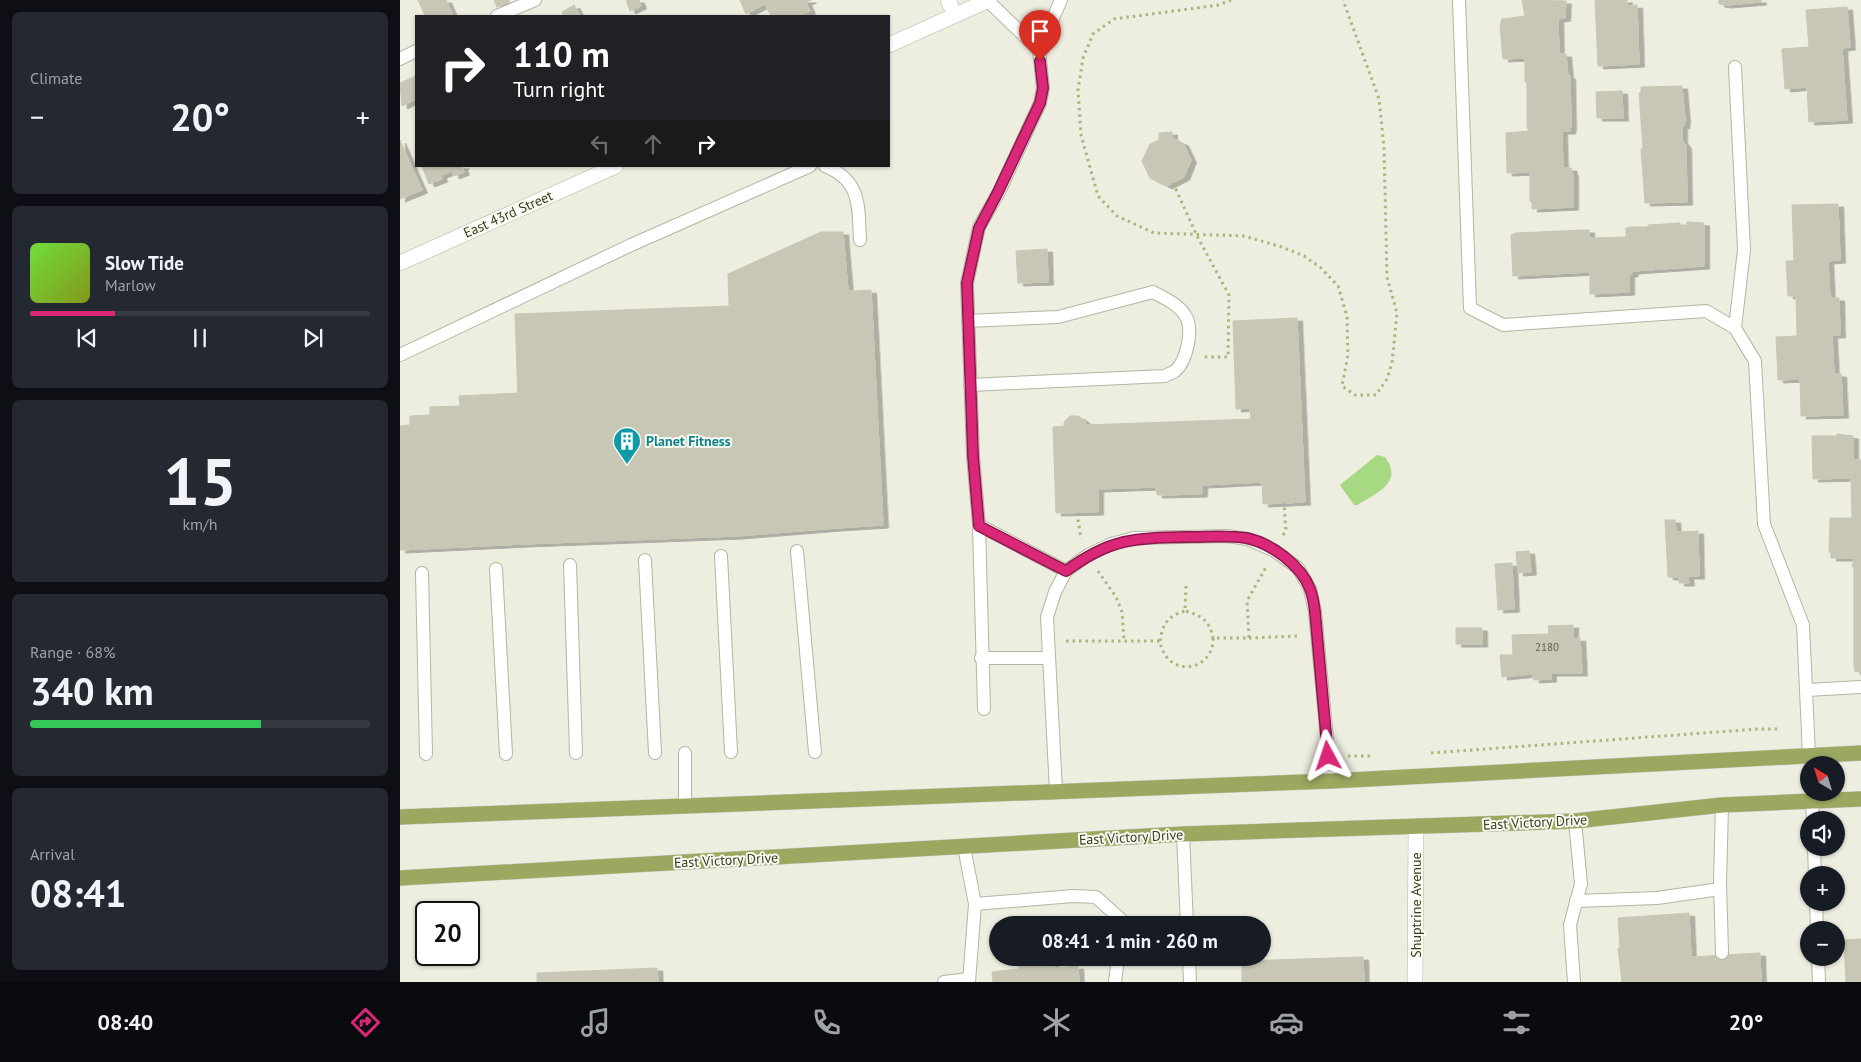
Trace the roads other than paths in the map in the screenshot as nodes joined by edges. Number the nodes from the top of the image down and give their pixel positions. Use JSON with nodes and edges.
{"nodes":[{"id":1,"x":535,"y":0,"type":"edge"},
{"id":2,"x":948,"y":0,"type":"edge"},
{"id":3,"x":989,"y":0,"type":"edge"},
{"id":4,"x":1061,"y":0,"type":"edge"},
{"id":5,"x":1459,"y":0,"type":"edge"},
{"id":6,"x":500,"y":15,"type":"edge"},
{"id":7,"x":955,"y":15,"type":"junction"},
{"id":8,"x":890,"y":45,"type":"edge"},
{"id":9,"x":1039,"y":50,"type":"junction"},
{"id":10,"x":415,"y":52,"type":"edge"},
{"id":11,"x":400,"y":59,"type":"edge"},
{"id":12,"x":1735,"y":67,"type":"dead end"},
{"id":13,"x":614,"y":167,"type":"edge"},
{"id":14,"x":808,"y":167,"type":"edge"},
{"id":15,"x":827,"y":167,"type":"edge"},
{"id":16,"x":860,"y":240,"type":"dead end"},
{"id":17,"x":400,"y":262,"type":"edge"},
{"id":18,"x":968,"y":321,"type":"junction"},
{"id":19,"x":1735,"y":328,"type":"junction"},
{"id":20,"x":400,"y":354,"type":"edge"},
{"id":21,"x":970,"y":386,"type":"junction"},
{"id":22,"x":979,"y":526,"type":"junction"},
{"id":23,"x":796,"y":551,"type":"dead end"},
{"id":24,"x":721,"y":556,"type":"dead end"},
{"id":25,"x":645,"y":560,"type":"dead end"},
{"id":26,"x":570,"y":565,"type":"dead end"},
{"id":27,"x":496,"y":569,"type":"dead end"},
{"id":28,"x":1066,"y":571,"type":"junction"},
{"id":29,"x":422,"y":573,"type":"dead end"},
{"id":30,"x":981,"y":658,"type":"junction"},
{"id":31,"x":1049,"y":658,"type":"junction"},
{"id":32,"x":1861,"y":687,"type":"edge"},
{"id":33,"x":1807,"y":690,"type":"junction"},
{"id":34,"x":984,"y":709,"type":"dead end"},
{"id":35,"x":731,"y":752,"type":"dead end"},
{"id":36,"x":815,"y":752,"type":"dead end"},
{"id":37,"x":576,"y":753,"type":"dead end"},
{"id":38,"x":655,"y":753,"type":"dead end"},
{"id":39,"x":685,"y":753,"type":"dead end"},
{"id":40,"x":1861,"y":753,"type":"edge"},
{"id":41,"x":426,"y":754,"type":"dead end"},
{"id":42,"x":506,"y":754,"type":"dead end"},
{"id":43,"x":1809,"y":756,"type":"edge"},
{"id":44,"x":1839,"y":756,"type":"edge"},
{"id":45,"x":1800,"y":760,"type":"edge"},
{"id":46,"x":1331,"y":781,"type":"junction"},
{"id":47,"x":1056,"y":791,"type":"junction"},
{"id":48,"x":1800,"y":798,"type":"edge"},
{"id":49,"x":1845,"y":798,"type":"edge"},
{"id":50,"x":1861,"y":799,"type":"edge"},
{"id":51,"x":1722,"y":805,"type":"junction"},
{"id":52,"x":685,"y":806,"type":"junction"},
{"id":53,"x":400,"y":817,"type":"edge"},
{"id":54,"x":1575,"y":821,"type":"junction"},
{"id":55,"x":1416,"y":827,"type":"junction"},
{"id":56,"x":1183,"y":834,"type":"junction"},
{"id":57,"x":964,"y":847,"type":"junction"},
{"id":58,"x":400,"y":878,"type":"edge"},
{"id":59,"x":1720,"y":889,"type":"junction"},
{"id":60,"x":1576,"y":901,"type":"junction"},
{"id":61,"x":975,"y":904,"type":"junction"},
{"id":62,"x":1117,"y":916,"type":"edge"},
{"id":63,"x":1187,"y":916,"type":"edge"},
{"id":64,"x":1722,"y":953,"type":"dead end"},
{"id":65,"x":1117,"y":966,"type":"edge"},
{"id":66,"x":1189,"y":966,"type":"edge"},
{"id":67,"x":1819,"y":966,"type":"edge"},
{"id":68,"x":969,"y":981,"type":"edge"},
{"id":69,"x":944,"y":982,"type":"edge"},
{"id":70,"x":1115,"y":982,"type":"edge"},
{"id":71,"x":1190,"y":982,"type":"edge"},
{"id":72,"x":1415,"y":982,"type":"edge"},
{"id":73,"x":1574,"y":982,"type":"edge"},
{"id":74,"x":1820,"y":982,"type":"edge"}],
"edges":[{"from":1,"to":6,"type":"lane"},
{"from":2,"to":7,"type":"street"},
{"from":3,"to":7,"type":"street"},
{"from":3,"to":9,"type":"lane"},
{"from":4,"to":9,"type":"lane"},
{"from":5,"to":19,"type":"lane"},
{"from":7,"to":8,"type":"street"},
{"from":9,"to":18,"type":"lane"},
{"from":10,"to":11,"type":"lane"},
{"from":12,"to":19,"type":"lane"},
{"from":13,"to":17,"type":"street","name":"East 43rd Street"},
{"from":14,"to":20,"type":"lane"},
{"from":15,"to":16,"type":"lane"},
{"from":18,"to":21,"type":"lane"},
{"from":18,"to":21,"type":"lane"},
{"from":19,"to":33,"type":"lane"},
{"from":21,"to":22,"type":"lane"},
{"from":22,"to":28,"type":"lane"},
{"from":22,"to":30,"type":"lane"},
{"from":23,"to":36,"type":"lane"},
{"from":24,"to":35,"type":"lane"},
{"from":25,"to":38,"type":"lane"},
{"from":26,"to":37,"type":"lane"},
{"from":27,"to":42,"type":"lane"},
{"from":28,"to":31,"type":"lane"},
{"from":28,"to":46,"type":"lane"},
{"from":29,"to":41,"type":"lane"},
{"from":30,"to":31,"type":"lane"},
{"from":30,"to":34,"type":"lane"},
{"from":31,"to":47,"type":"lane"},
{"from":32,"to":33,"type":"lane"},
{"from":33,"to":43,"type":"lane"},
{"from":39,"to":52,"type":"lane"},
{"from":40,"to":44,"type":"main road"},
{"from":45,"to":46,"type":"main road"},
{"from":46,"to":47,"type":"main road"},
{"from":47,"to":52,"type":"main road"},
{"from":48,"to":51,"type":"main road","name":"East Victory Drive"},
{"from":49,"to":50,"type":"main road","name":"East Victory Drive"},
{"from":51,"to":54,"type":"main road","name":"East Victory Drive"},
{"from":51,"to":59,"type":"lane"},
{"from":52,"to":53,"type":"main road"},
{"from":54,"to":55,"type":"main road","name":"East Victory Drive"},
{"from":54,"to":60,"type":"lane"},
{"from":55,"to":56,"type":"main road","name":"East Victory Drive"},
{"from":55,"to":72,"type":"street","name":"Shuptrine Avenue"},
{"from":56,"to":57,"type":"main road","name":"East Victory Drive"},
{"from":56,"to":63,"type":"lane"},
{"from":57,"to":58,"type":"main road","name":"East Victory Drive"},
{"from":57,"to":61,"type":"lane"},
{"from":59,"to":60,"type":"lane"},
{"from":59,"to":64,"type":"lane"},
{"from":60,"to":73,"type":"lane"},
{"from":61,"to":62,"type":"lane"},
{"from":61,"to":68,"type":"lane"},
{"from":65,"to":70,"type":"lane"},
{"from":66,"to":71,"type":"lane"},
{"from":67,"to":74,"type":"lane"},
{"from":68,"to":69,"type":"lane"}]}
